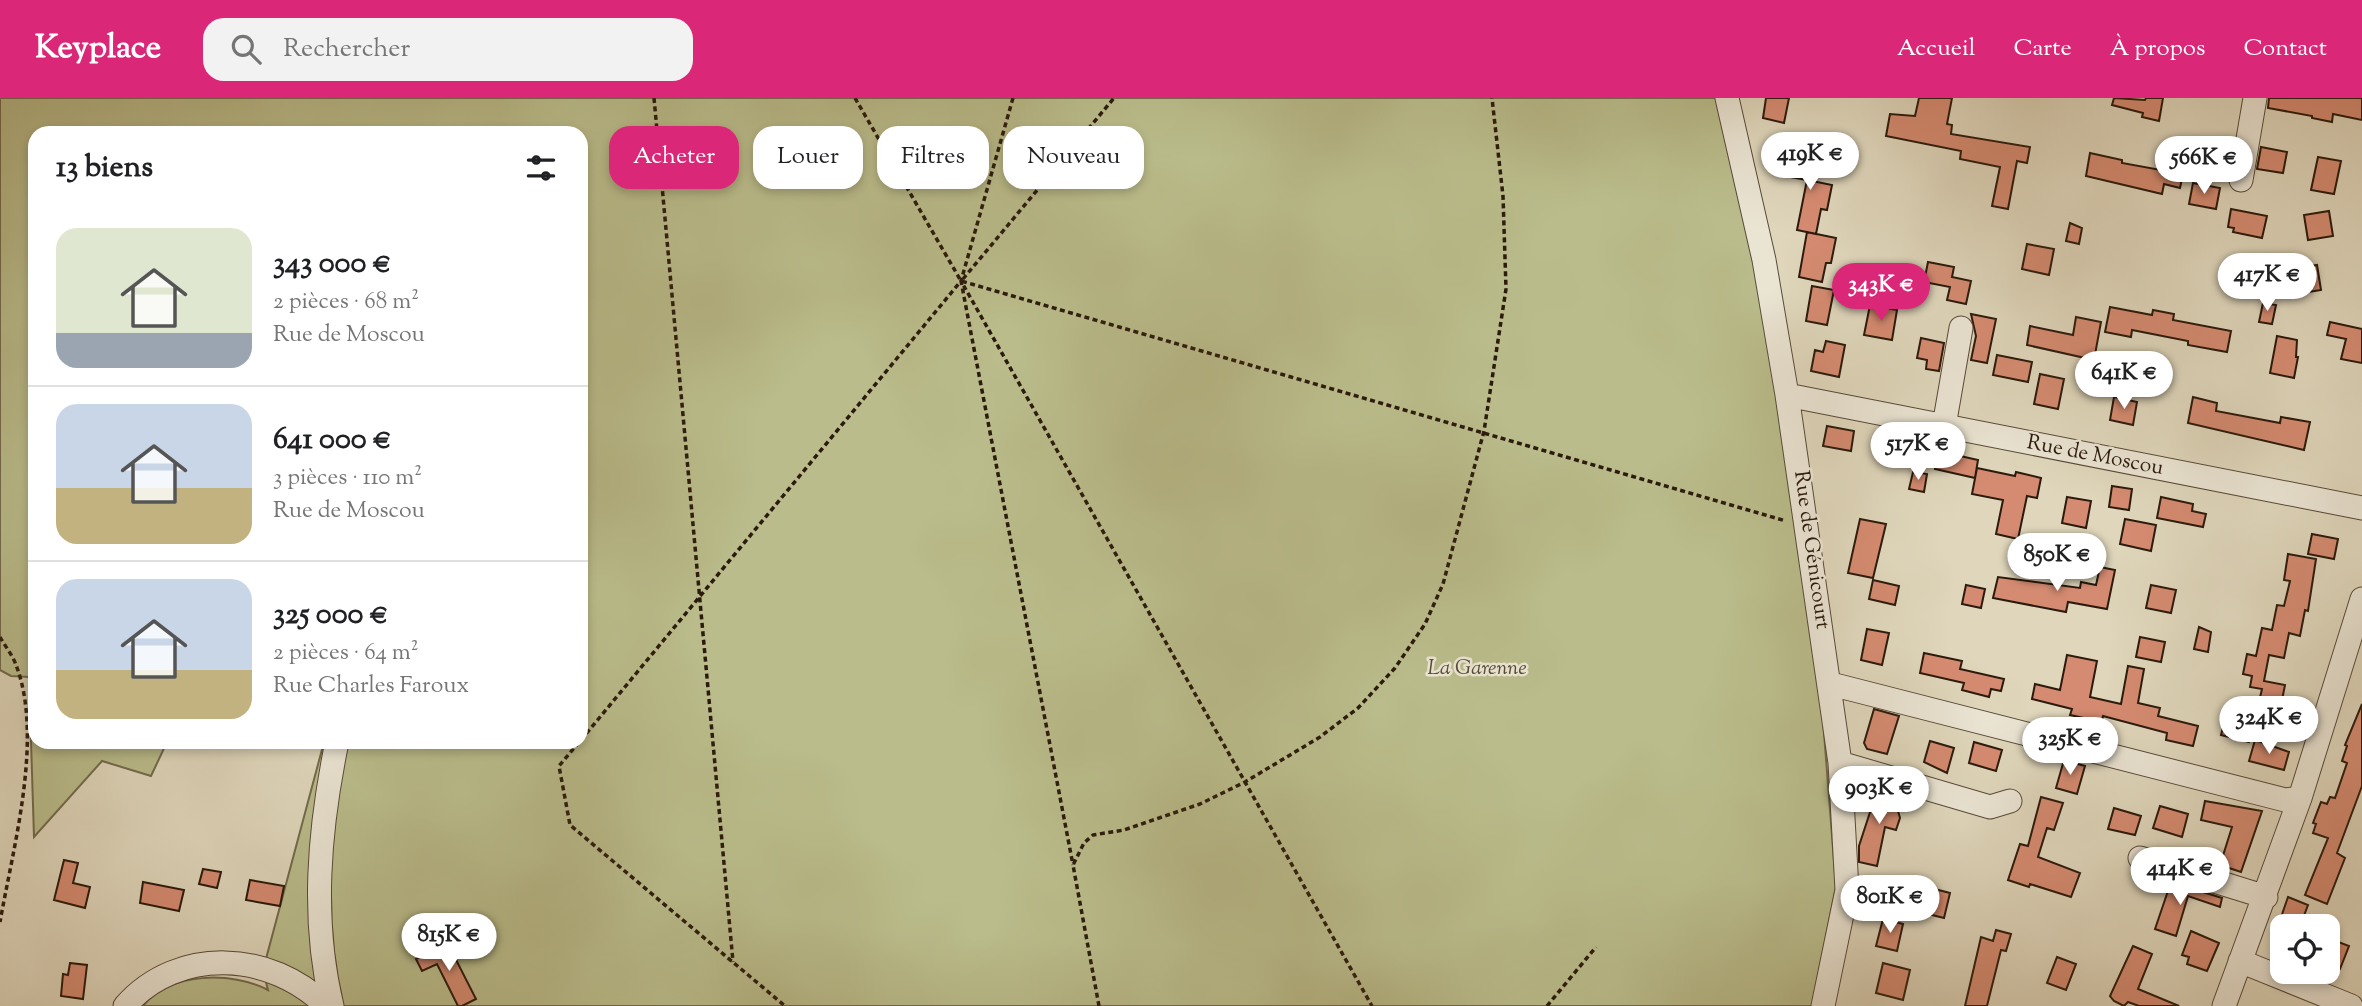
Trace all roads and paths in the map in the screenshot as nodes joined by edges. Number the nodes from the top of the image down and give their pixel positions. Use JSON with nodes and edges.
{"nodes":[{"id":1,"x":654,"y":98,"type":"edge"},
{"id":2,"x":855,"y":98,"type":"edge"},
{"id":3,"x":1013,"y":98,"type":"edge"},
{"id":4,"x":1114,"y":98,"type":"edge"},
{"id":5,"x":1492,"y":98,"type":"edge"},
{"id":6,"x":1727,"y":98,"type":"edge"},
{"id":7,"x":2255,"y":98,"type":"edge"},
{"id":8,"x":2241,"y":180,"type":"dead end"},
{"id":9,"x":961,"y":281,"type":"junction"},
{"id":10,"x":1961,"y":328,"type":"dead end"},
{"id":11,"x":1787,"y":395,"type":"junction"},
{"id":12,"x":1944,"y":426,"type":"junction"},
{"id":13,"x":1483,"y":431,"type":"junction"},
{"id":14,"x":2362,"y":508,"type":"edge"},
{"id":15,"x":1791,"y":522,"type":"dead end"},
{"id":16,"x":698,"y":598,"type":"junction"},
{"id":17,"x":2362,"y":599,"type":"edge"},
{"id":18,"x":0,"y":637,"type":"edge"},
{"id":19,"x":1830,"y":684,"type":"junction"},
{"id":20,"x":588,"y":731,"type":"edge"},
{"id":21,"x":336,"y":749,"type":"edge"},
{"id":22,"x":573,"y":749,"type":"edge"},
{"id":23,"x":1840,"y":763,"type":"junction"},
{"id":24,"x":1245,"y":782,"type":"junction"},
{"id":25,"x":2300,"y":798,"type":"junction"},
{"id":26,"x":2010,"y":801,"type":"dead end"},
{"id":27,"x":2140,"y":858,"type":"dead end"},
{"id":28,"x":1073,"y":865,"type":"junction"},
{"id":29,"x":2266,"y":897,"type":"junction"},
{"id":30,"x":0,"y":922,"type":"edge"},
{"id":31,"x":1596,"y":947,"type":"dead end"},
{"id":32,"x":2240,"y":961,"type":"junction"},
{"id":33,"x":733,"y":962,"type":"junction"},
{"id":34,"x":125,"y":1006,"type":"edge"},
{"id":35,"x":326,"y":1006,"type":"edge"},
{"id":36,"x":332,"y":1006,"type":"edge"},
{"id":37,"x":785,"y":1006,"type":"edge"},
{"id":38,"x":1099,"y":1006,"type":"edge"},
{"id":39,"x":1372,"y":1006,"type":"edge"},
{"id":40,"x":1547,"y":1006,"type":"edge"},
{"id":41,"x":1823,"y":1006,"type":"edge"},
{"id":42,"x":2224,"y":1006,"type":"edge"},
{"id":43,"x":2351,"y":1006,"type":"edge"}],
"edges":[{"from":1,"to":16,"type":"path"},
{"from":2,"to":9,"type":"path"},
{"from":3,"to":9,"type":"path"},
{"from":4,"to":9,"type":"path"},
{"from":5,"to":13,"type":"path"},
{"from":6,"to":11,"type":"street","name":"Rue de Génicourt"},
{"from":7,"to":8,"type":"street"},
{"from":9,"to":13,"type":"path"},
{"from":9,"to":16,"type":"path"},
{"from":9,"to":24,"type":"path"},
{"from":9,"to":28,"type":"path"},
{"from":10,"to":12,"type":"street"},
{"from":11,"to":12,"type":"street","name":"Rue de Moscou"},
{"from":11,"to":19,"type":"street","name":"Rue de Génicourt"},
{"from":12,"to":14,"type":"street","name":"Rue de Moscou"},
{"from":13,"to":15,"type":"path"},
{"from":13,"to":24,"type":"path"},
{"from":16,"to":20,"type":"path"},
{"from":16,"to":33,"type":"path"},
{"from":17,"to":25,"type":"street"},
{"from":18,"to":30,"type":"path"},
{"from":19,"to":23,"type":"street","name":"Rue de Génicourt"},
{"from":19,"to":25,"type":"street"},
{"from":21,"to":36,"type":"street"},
{"from":22,"to":33,"type":"path"},
{"from":23,"to":26,"type":"street"},
{"from":23,"to":41,"type":"street","name":"Rue de Génicourt"},
{"from":24,"to":28,"type":"path"},
{"from":24,"to":39,"type":"path"},
{"from":25,"to":29,"type":"street"},
{"from":27,"to":29,"type":"street"},
{"from":28,"to":38,"type":"path"},
{"from":29,"to":32,"type":"street"},
{"from":31,"to":40,"type":"path"},
{"from":32,"to":42,"type":"street"},
{"from":32,"to":43,"type":"street"},
{"from":33,"to":37,"type":"path"},
{"from":34,"to":35,"type":"street"}]}
